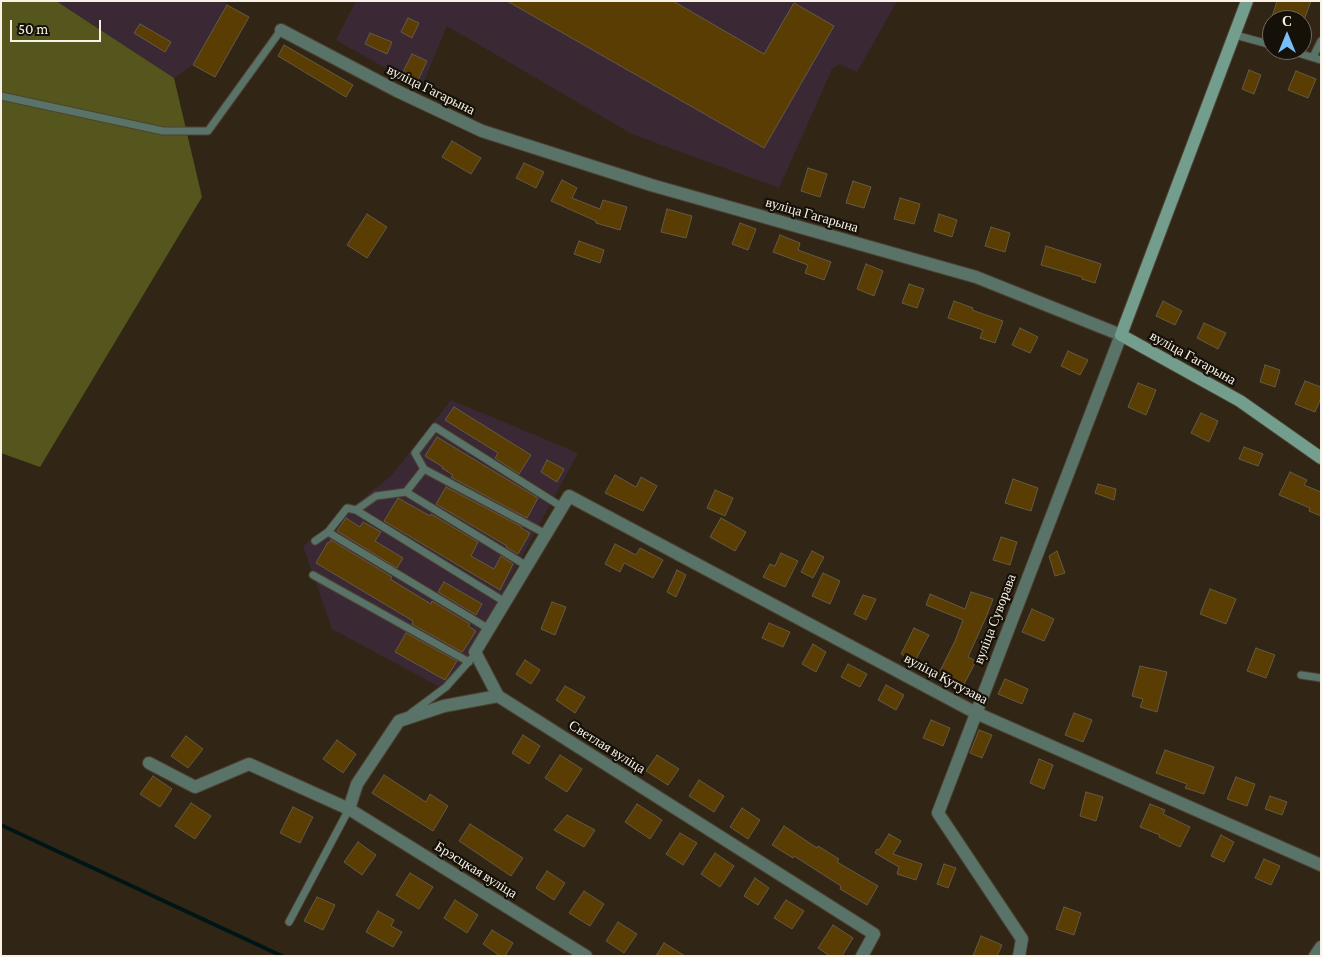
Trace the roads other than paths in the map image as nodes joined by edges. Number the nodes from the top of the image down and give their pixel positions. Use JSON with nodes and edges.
{"nodes":[{"id":1,"x":1247,"y":1,"type":"edge"},
{"id":2,"x":281,"y":30,"type":"joint"},
{"id":3,"x":1235,"y":34,"type":"junction"},
{"id":4,"x":1321,"y":41,"type":"edge"},
{"id":5,"x":1262,"y":42,"type":"edge"},
{"id":6,"x":1317,"y":59,"type":"edge"},
{"id":7,"x":1,"y":96,"type":"edge"},
{"id":8,"x":1121,"y":336,"type":"junction"},
{"id":9,"x":1321,"y":458,"type":"edge"},
{"id":10,"x":424,"y":469,"type":"junction"},
{"id":11,"x":406,"y":492,"type":"junction"},
{"id":12,"x":566,"y":502,"type":"junction"},
{"id":13,"x":356,"y":510,"type":"junction"},
{"id":14,"x":328,"y":532,"type":"junction"},
{"id":15,"x":546,"y":534,"type":"junction"},
{"id":16,"x":315,"y":541,"type":"dead end"},
{"id":17,"x":527,"y":566,"type":"junction"},
{"id":18,"x":313,"y":575,"type":"dead end"},
{"id":19,"x":505,"y":602,"type":"junction"},
{"id":20,"x":489,"y":629,"type":"junction"},
{"id":21,"x":472,"y":657,"type":"junction"},
{"id":22,"x":1301,"y":675,"type":"dead end"},
{"id":23,"x":1321,"y":678,"type":"edge"},
{"id":24,"x":498,"y":696,"type":"junction"},
{"id":25,"x":976,"y":713,"type":"junction"},
{"id":26,"x":399,"y":721,"type":"junction"},
{"id":27,"x":149,"y":763,"type":"dead end"},
{"id":28,"x":350,"y":809,"type":"junction"},
{"id":29,"x":1321,"y":865,"type":"edge"},
{"id":30,"x":289,"y":922,"type":"dead end"},
{"id":31,"x":1321,"y":947,"type":"edge"},
{"id":32,"x":586,"y":956,"type":"edge"},
{"id":33,"x":862,"y":956,"type":"edge"},
{"id":34,"x":1019,"y":956,"type":"edge"},
{"id":35,"x":1315,"y":956,"type":"edge"}],
"edges":[{"from":1,"to":3,"type":"street"},
{"from":2,"to":7,"type":"lane"},
{"from":2,"to":8,"type":"street","name":"вуліца Гагарына"},
{"from":3,"to":5,"type":"lane"},
{"from":3,"to":8,"type":"street"},
{"from":4,"to":6,"type":"lane"},
{"from":8,"to":9,"type":"street","name":"вуліца Гагарына"},
{"from":8,"to":25,"type":"street","name":"вуліца Суворава"},
{"from":10,"to":11,"type":"lane"},
{"from":10,"to":12,"type":"lane"},
{"from":10,"to":15,"type":"lane"},
{"from":11,"to":13,"type":"lane"},
{"from":11,"to":17,"type":"lane"},
{"from":12,"to":15,"type":"street"},
{"from":12,"to":25,"type":"street","name":"вуліца Кутузава"},
{"from":13,"to":14,"type":"lane"},
{"from":13,"to":19,"type":"lane"},
{"from":14,"to":16,"type":"lane"},
{"from":14,"to":20,"type":"lane"},
{"from":15,"to":17,"type":"street"},
{"from":17,"to":19,"type":"street"},
{"from":18,"to":21,"type":"lane"},
{"from":19,"to":20,"type":"street"},
{"from":20,"to":21,"type":"street"},
{"from":21,"to":24,"type":"street"},
{"from":21,"to":26,"type":"lane"},
{"from":22,"to":23,"type":"lane"},
{"from":24,"to":26,"type":"street"},
{"from":24,"to":33,"type":"street","name":"Светлая вуліца"},
{"from":25,"to":29,"type":"street","name":"вуліца Кутузава"},
{"from":25,"to":34,"type":"street","name":"вуліца Суворава"},
{"from":26,"to":28,"type":"street"},
{"from":27,"to":28,"type":"street","name":"Брэсцкая вуліца"},
{"from":28,"to":30,"type":"lane"},
{"from":28,"to":32,"type":"street","name":"Брэсцкая вуліца"},
{"from":31,"to":35,"type":"street"}]}
